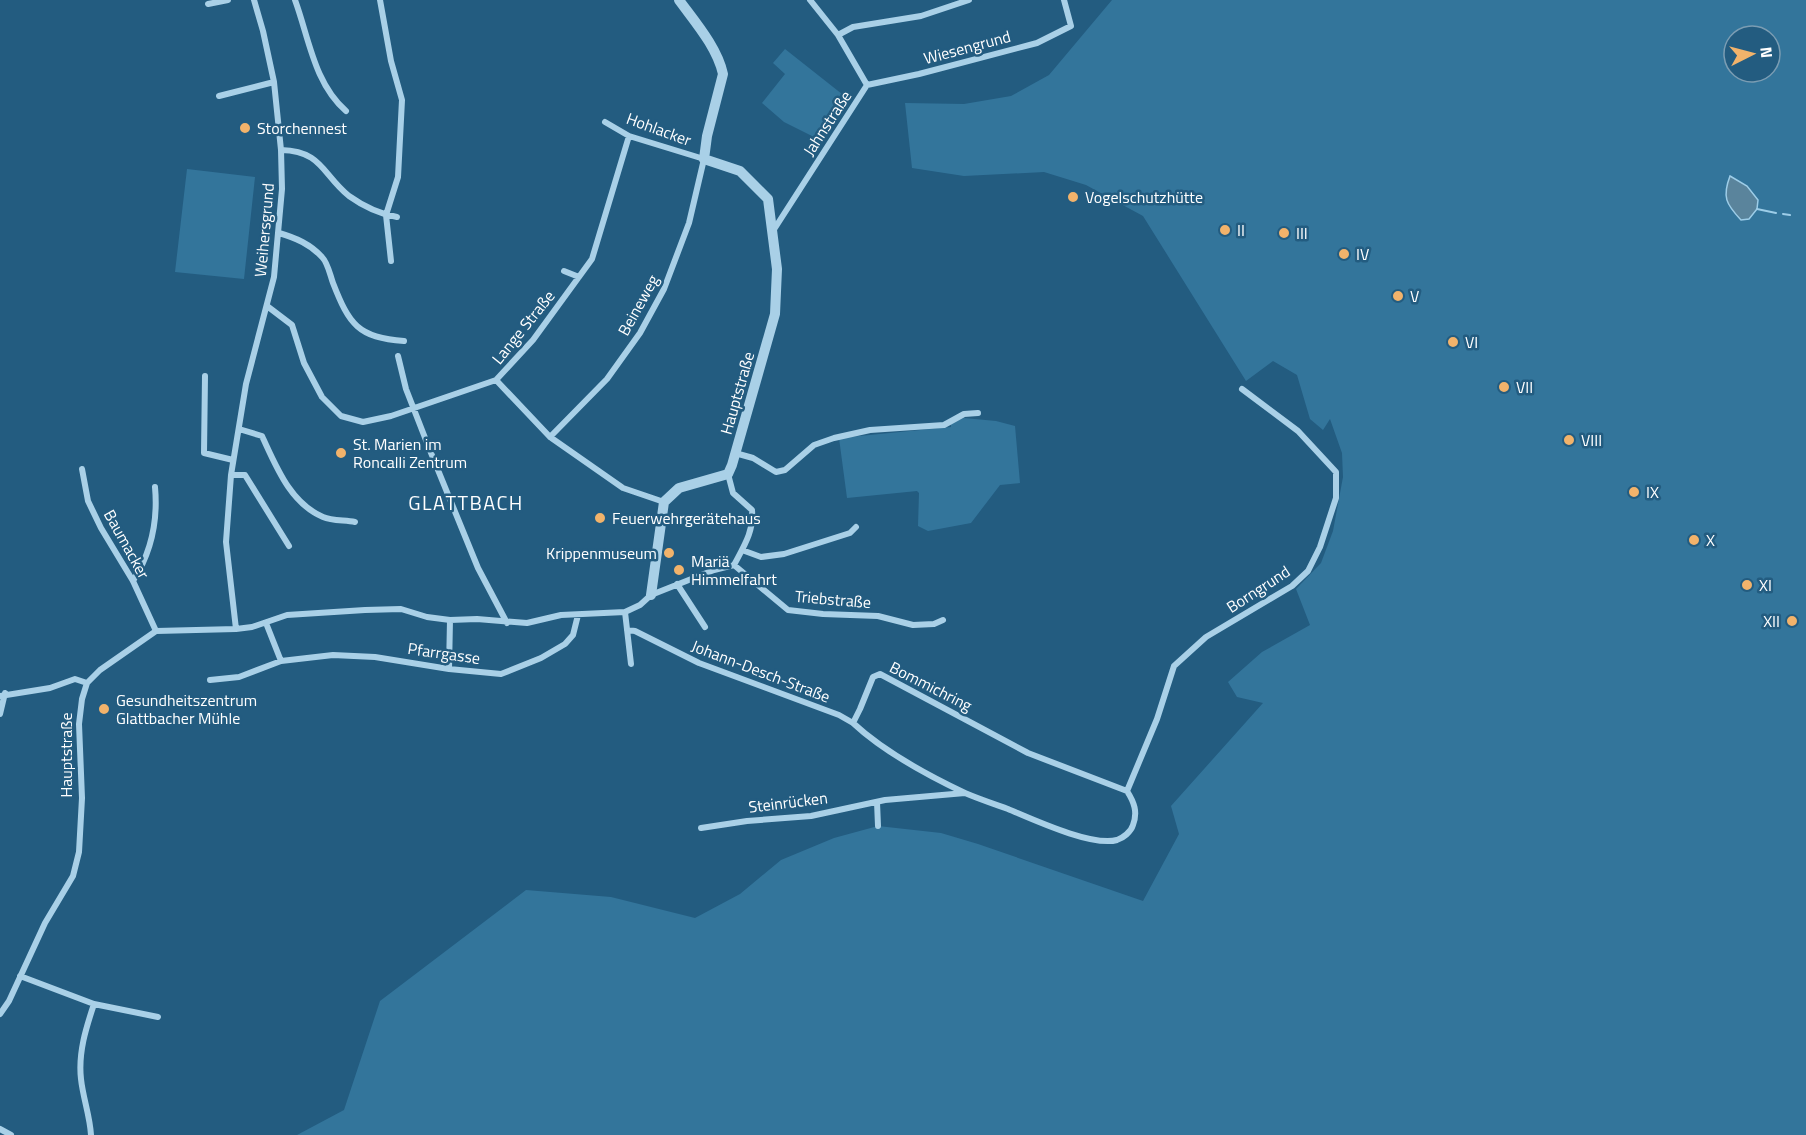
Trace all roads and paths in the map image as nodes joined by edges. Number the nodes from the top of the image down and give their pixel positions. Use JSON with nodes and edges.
{"nodes":[{"id":1,"x":228,"y":0,"type":"edge"},
{"id":2,"x":254,"y":0,"type":"edge"},
{"id":3,"x":295,"y":0,"type":"edge"},
{"id":4,"x":380,"y":0,"type":"edge"},
{"id":5,"x":679,"y":0,"type":"edge"},
{"id":6,"x":810,"y":0,"type":"edge"},
{"id":7,"x":969,"y":0,"type":"edge"},
{"id":8,"x":1064,"y":0,"type":"edge"},
{"id":9,"x":208,"y":4,"type":"dead end"},
{"id":10,"x":838,"y":35,"type":"junction"},
{"id":11,"x":274,"y":82,"type":"junction"},
{"id":12,"x":867,"y":85,"type":"junction"},
{"id":13,"x":219,"y":96,"type":"dead end"},
{"id":14,"x":346,"y":111,"type":"dead end"},
{"id":15,"x":605,"y":122,"type":"dead end"},
{"id":16,"x":629,"y":136,"type":"junction"},
{"id":17,"x":281,"y":150,"type":"junction"},
{"id":18,"x":704,"y":159,"type":"junction"},
{"id":19,"x":386,"y":215,"type":"junction"},
{"id":20,"x":397,"y":217,"type":"dead end"},
{"id":21,"x":773,"y":231,"type":"junction"},
{"id":22,"x":279,"y":233,"type":"junction"},
{"id":23,"x":392,"y":261,"type":"dead end"},
{"id":24,"x":564,"y":271,"type":"dead end"},
{"id":25,"x":579,"y":277,"type":"junction"},
{"id":26,"x":267,"y":306,"type":"junction"},
{"id":27,"x":404,"y":341,"type":"dead end"},
{"id":28,"x":398,"y":356,"type":"dead end"},
{"id":29,"x":205,"y":376,"type":"dead end"},
{"id":30,"x":496,"y":380,"type":"junction"},
{"id":31,"x":1242,"y":389,"type":"dead end"},
{"id":32,"x":413,"y":407,"type":"junction"},
{"id":33,"x":978,"y":413,"type":"dead end"},
{"id":34,"x":239,"y":429,"type":"junction"},
{"id":35,"x":550,"y":437,"type":"junction"},
{"id":36,"x":735,"y":453,"type":"junction"},
{"id":37,"x":233,"y":460,"type":"junction"},
{"id":38,"x":82,"y":470,"type":"dead end"},
{"id":39,"x":728,"y":474,"type":"junction"},
{"id":40,"x":231,"y":475,"type":"junction"},
{"id":41,"x":155,"y":487,"type":"dead end"},
{"id":42,"x":664,"y":502,"type":"junction"},
{"id":43,"x":355,"y":522,"type":"dead end"},
{"id":44,"x":856,"y":527,"type":"dead end"},
{"id":45,"x":289,"y":546,"type":"dead end"},
{"id":46,"x":742,"y":550,"type":"junction"},
{"id":47,"x":734,"y":565,"type":"junction"},
{"id":48,"x":133,"y":581,"type":"junction"},
{"id":49,"x":677,"y":584,"type":"junction"},
{"id":50,"x":651,"y":595,"type":"junction"},
{"id":51,"x":625,"y":612,"type":"junction"},
{"id":52,"x":578,"y":615,"type":"junction"},
{"id":53,"x":450,"y":620,"type":"junction"},
{"id":54,"x":944,"y":620,"type":"dead end"},
{"id":55,"x":266,"y":623,"type":"junction"},
{"id":56,"x":507,"y":623,"type":"junction"},
{"id":57,"x":705,"y":627,"type":"dead end"},
{"id":58,"x":236,"y":629,"type":"junction"},
{"id":59,"x":156,"y":630,"type":"junction"},
{"id":60,"x":627,"y":630,"type":"junction"},
{"id":61,"x":280,"y":661,"type":"junction"},
{"id":62,"x":631,"y":664,"type":"dead end"},
{"id":63,"x":449,"y":669,"type":"junction"},
{"id":64,"x":210,"y":680,"type":"dead end"},
{"id":65,"x":87,"y":683,"type":"junction"},
{"id":66,"x":0,"y":686,"type":"edge"},
{"id":67,"x":3,"y":695,"type":"edge"},
{"id":68,"x":0,"y":714,"type":"edge"},
{"id":69,"x":853,"y":723,"type":"junction"},
{"id":70,"x":1127,"y":791,"type":"junction"},
{"id":71,"x":965,"y":793,"type":"junction"},
{"id":72,"x":877,"y":802,"type":"junction"},
{"id":73,"x":878,"y":826,"type":"dead end"},
{"id":74,"x":701,"y":828,"type":"dead end"},
{"id":75,"x":20,"y":976,"type":"junction"},
{"id":76,"x":94,"y":1004,"type":"junction"},
{"id":77,"x":0,"y":1014,"type":"edge"},
{"id":78,"x":158,"y":1017,"type":"dead end"},
{"id":79,"x":91,"y":1135,"type":"edge"}],
"edges":[{"from":1,"to":9,"type":"street"},
{"from":2,"to":11,"type":"street","name":"Weihersgrund"},
{"from":3,"to":14,"type":"street"},
{"from":4,"to":19,"type":"street"},
{"from":5,"to":18,"type":"street"},
{"from":6,"to":10,"type":"street","name":"Jahnstraße"},
{"from":7,"to":10,"type":"street"},
{"from":8,"to":12,"type":"street","name":"Wiesengrund"},
{"from":10,"to":12,"type":"street","name":"Jahnstraße"},
{"from":11,"to":13,"type":"street"},
{"from":11,"to":17,"type":"street","name":"Weihersgrund"},
{"from":12,"to":21,"type":"street","name":"Jahnstraße"},
{"from":15,"to":16,"type":"street","name":"Hohlacker"},
{"from":16,"to":18,"type":"street","name":"Hohlacker"},
{"from":16,"to":25,"type":"street","name":"Lange Straße"},
{"from":17,"to":19,"type":"street"},
{"from":17,"to":22,"type":"street","name":"Weihersgrund"},
{"from":18,"to":21,"type":"street","name":"Hauptstraße"},
{"from":18,"to":35,"type":"street","name":"Beineweg"},
{"from":19,"to":20,"type":"street"},
{"from":19,"to":23,"type":"street"},
{"from":21,"to":36,"type":"street","name":"Hauptstraße"},
{"from":22,"to":26,"type":"street","name":"Weihersgrund"},
{"from":22,"to":27,"type":"street"},
{"from":24,"to":25,"type":"street","name":"Lange Straße"},
{"from":25,"to":30,"type":"street","name":"Lange Straße"},
{"from":26,"to":32,"type":"street","name":"Lange Straße"},
{"from":26,"to":34,"type":"street","name":"Weihersgrund"},
{"from":28,"to":32,"type":"street"},
{"from":29,"to":37,"type":"street"},
{"from":30,"to":32,"type":"street","name":"Lange Straße"},
{"from":30,"to":35,"type":"street"},
{"from":31,"to":70,"type":"street","name":"Borngrund"},
{"from":32,"to":56,"type":"street"},
{"from":33,"to":36,"type":"street"},
{"from":34,"to":37,"type":"street","name":"Weihersgrund"},
{"from":34,"to":43,"type":"street"},
{"from":35,"to":42,"type":"street"},
{"from":36,"to":39,"type":"street","name":"Hauptstraße"},
{"from":37,"to":40,"type":"street","name":"Weihersgrund"},
{"from":38,"to":48,"type":"street","name":"Baumacker"},
{"from":39,"to":42,"type":"street"},
{"from":39,"to":46,"type":"street"},
{"from":40,"to":45,"type":"street"},
{"from":40,"to":58,"type":"street","name":"Weihersgrund"},
{"from":41,"to":48,"type":"street"},
{"from":42,"to":50,"type":"street"},
{"from":44,"to":46,"type":"street"},
{"from":46,"to":47,"type":"street"},
{"from":47,"to":49,"type":"street"},
{"from":47,"to":54,"type":"street","name":"Triebstraße"},
{"from":48,"to":59,"type":"street","name":"Baumacker"},
{"from":49,"to":50,"type":"street"},
{"from":49,"to":57,"type":"street"},
{"from":50,"to":51,"type":"street"},
{"from":51,"to":52,"type":"street"},
{"from":51,"to":60,"type":"street"},
{"from":52,"to":56,"type":"street"},
{"from":52,"to":63,"type":"street","name":"Pfarrgasse"},
{"from":53,"to":55,"type":"street"},
{"from":53,"to":56,"type":"street"},
{"from":53,"to":63,"type":"street"},
{"from":55,"to":58,"type":"street"},
{"from":55,"to":61,"type":"street"},
{"from":58,"to":59,"type":"street"},
{"from":59,"to":65,"type":"street"},
{"from":60,"to":62,"type":"street"},
{"from":60,"to":69,"type":"street","name":"Johann-Desch-Straße"},
{"from":61,"to":63,"type":"street","name":"Pfarrgasse"},
{"from":61,"to":64,"type":"street","name":"Pfarrgasse"},
{"from":65,"to":67,"type":"street"},
{"from":65,"to":75,"type":"street","name":"Hauptstraße"},
{"from":66,"to":67,"type":"street"},
{"from":67,"to":68,"type":"street"},
{"from":69,"to":70,"type":"street","name":"Bommichring"},
{"from":69,"to":71,"type":"street"},
{"from":70,"to":71,"type":"street"},
{"from":71,"to":72,"type":"street","name":"Steinrücken"},
{"from":72,"to":73,"type":"street"},
{"from":72,"to":74,"type":"street","name":"Steinrücken"},
{"from":75,"to":76,"type":"street"},
{"from":75,"to":77,"type":"street","name":"Hauptstraße"},
{"from":76,"to":78,"type":"street"},
{"from":76,"to":79,"type":"street"}]}
